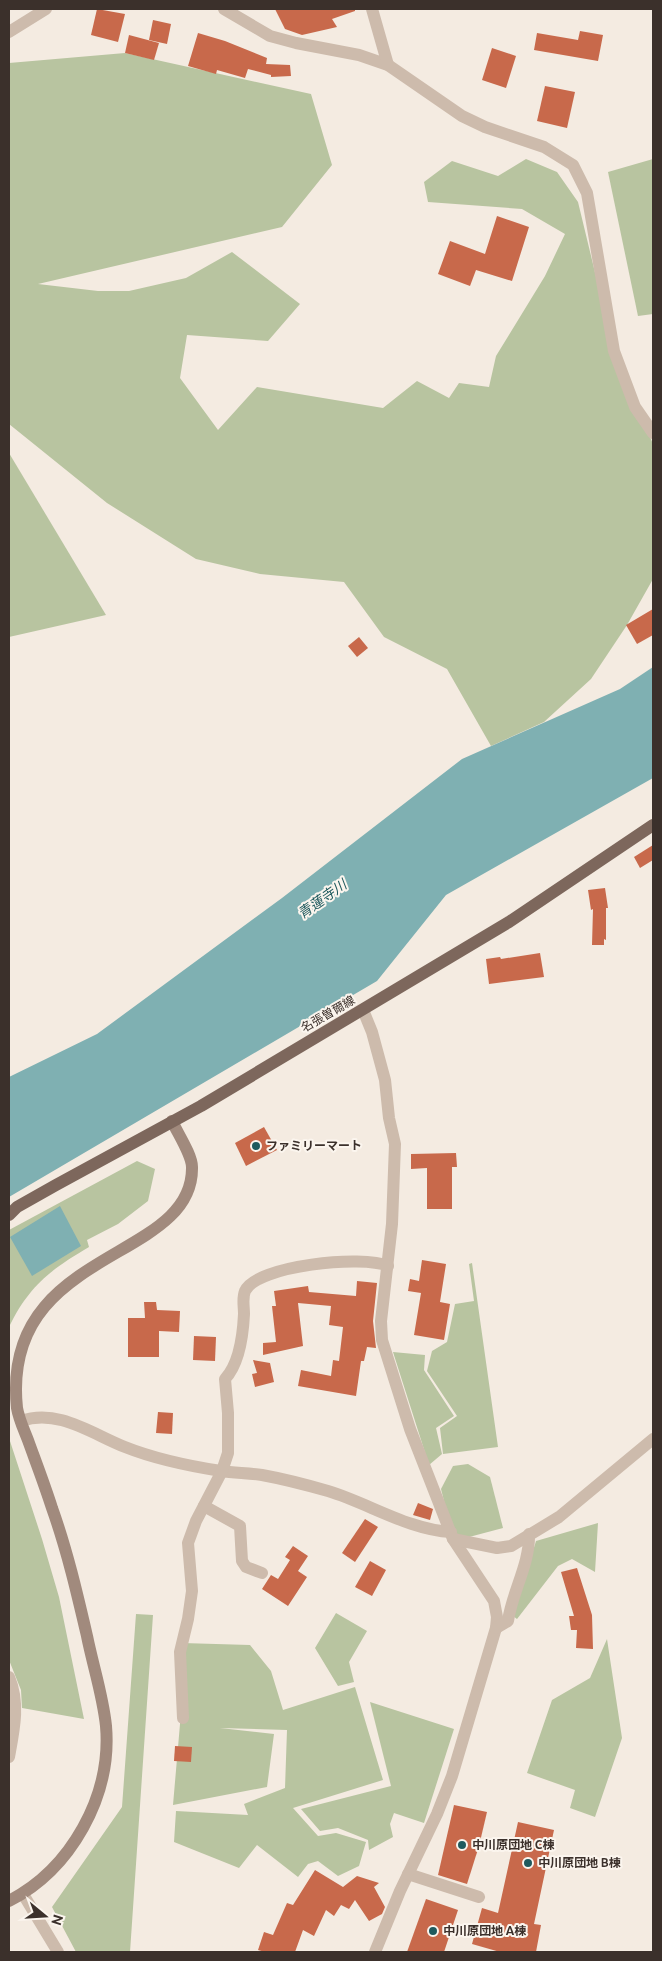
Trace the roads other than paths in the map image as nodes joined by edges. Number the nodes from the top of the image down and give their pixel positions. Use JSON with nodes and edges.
{"nodes":[{"id":1,"x":46,"y":9,"type":"edge"},
{"id":2,"x":224,"y":9,"type":"edge"},
{"id":3,"x":372,"y":9,"type":"edge"},
{"id":4,"x":9,"y":32,"type":"edge"},
{"id":5,"x":388,"y":65,"type":"junction"},
{"id":6,"x":653,"y":433,"type":"edge"},
{"id":7,"x":653,"y":826,"type":"edge"},
{"id":8,"x":363,"y":1010,"type":"junction"},
{"id":9,"x":172,"y":1121,"type":"junction"},
{"id":10,"x":9,"y":1214,"type":"edge"},
{"id":11,"x":388,"y":1266,"type":"junction"},
{"id":12,"x":16,"y":1413,"type":"edge"},
{"id":13,"x":653,"y":1439,"type":"edge"},
{"id":14,"x":222,"y":1471,"type":"junction"},
{"id":15,"x":204,"y":1506,"type":"junction"},
{"id":16,"x":529,"y":1534,"type":"junction"},
{"id":17,"x":452,"y":1535,"type":"junction"},
{"id":18,"x":262,"y":1573,"type":"dead end"},
{"id":19,"x":496,"y":1628,"type":"junction"},
{"id":20,"x":9,"y":1677,"type":"edge"},
{"id":21,"x":183,"y":1718,"type":"dead end"},
{"id":22,"x":9,"y":1757,"type":"edge"},
{"id":23,"x":408,"y":1874,"type":"junction"},
{"id":24,"x":23,"y":1894,"type":"junction"},
{"id":25,"x":479,"y":1897,"type":"dead end"},
{"id":26,"x":9,"y":1901,"type":"edge"},
{"id":27,"x":58,"y":1952,"type":"edge"},
{"id":28,"x":375,"y":1952,"type":"edge"}],
"edges":[{"from":1,"to":4,"type":"street"},
{"from":2,"to":5,"type":"street"},
{"from":3,"to":5,"type":"street"},
{"from":5,"to":6,"type":"street"},
{"from":7,"to":8,"type":"main road","name":"名張曽爾線"},
{"from":8,"to":9,"type":"main road","name":"名張曽爾線"},
{"from":8,"to":11,"type":"street"},
{"from":9,"to":10,"type":"main road","name":"名張曽爾線"},
{"from":9,"to":12,"type":"street"},
{"from":11,"to":14,"type":"street"},
{"from":11,"to":17,"type":"street"},
{"from":12,"to":14,"type":"street"},
{"from":12,"to":24,"type":"street"},
{"from":13,"to":16,"type":"street"},
{"from":14,"to":15,"type":"street"},
{"from":14,"to":17,"type":"street"},
{"from":15,"to":18,"type":"street"},
{"from":15,"to":21,"type":"street"},
{"from":16,"to":17,"type":"street"},
{"from":16,"to":19,"type":"street"},
{"from":17,"to":19,"type":"street"},
{"from":19,"to":23,"type":"street"},
{"from":20,"to":22,"type":"street"},
{"from":23,"to":25,"type":"street"},
{"from":23,"to":28,"type":"street"},
{"from":24,"to":26,"type":"street"},
{"from":24,"to":27,"type":"street"}]}
